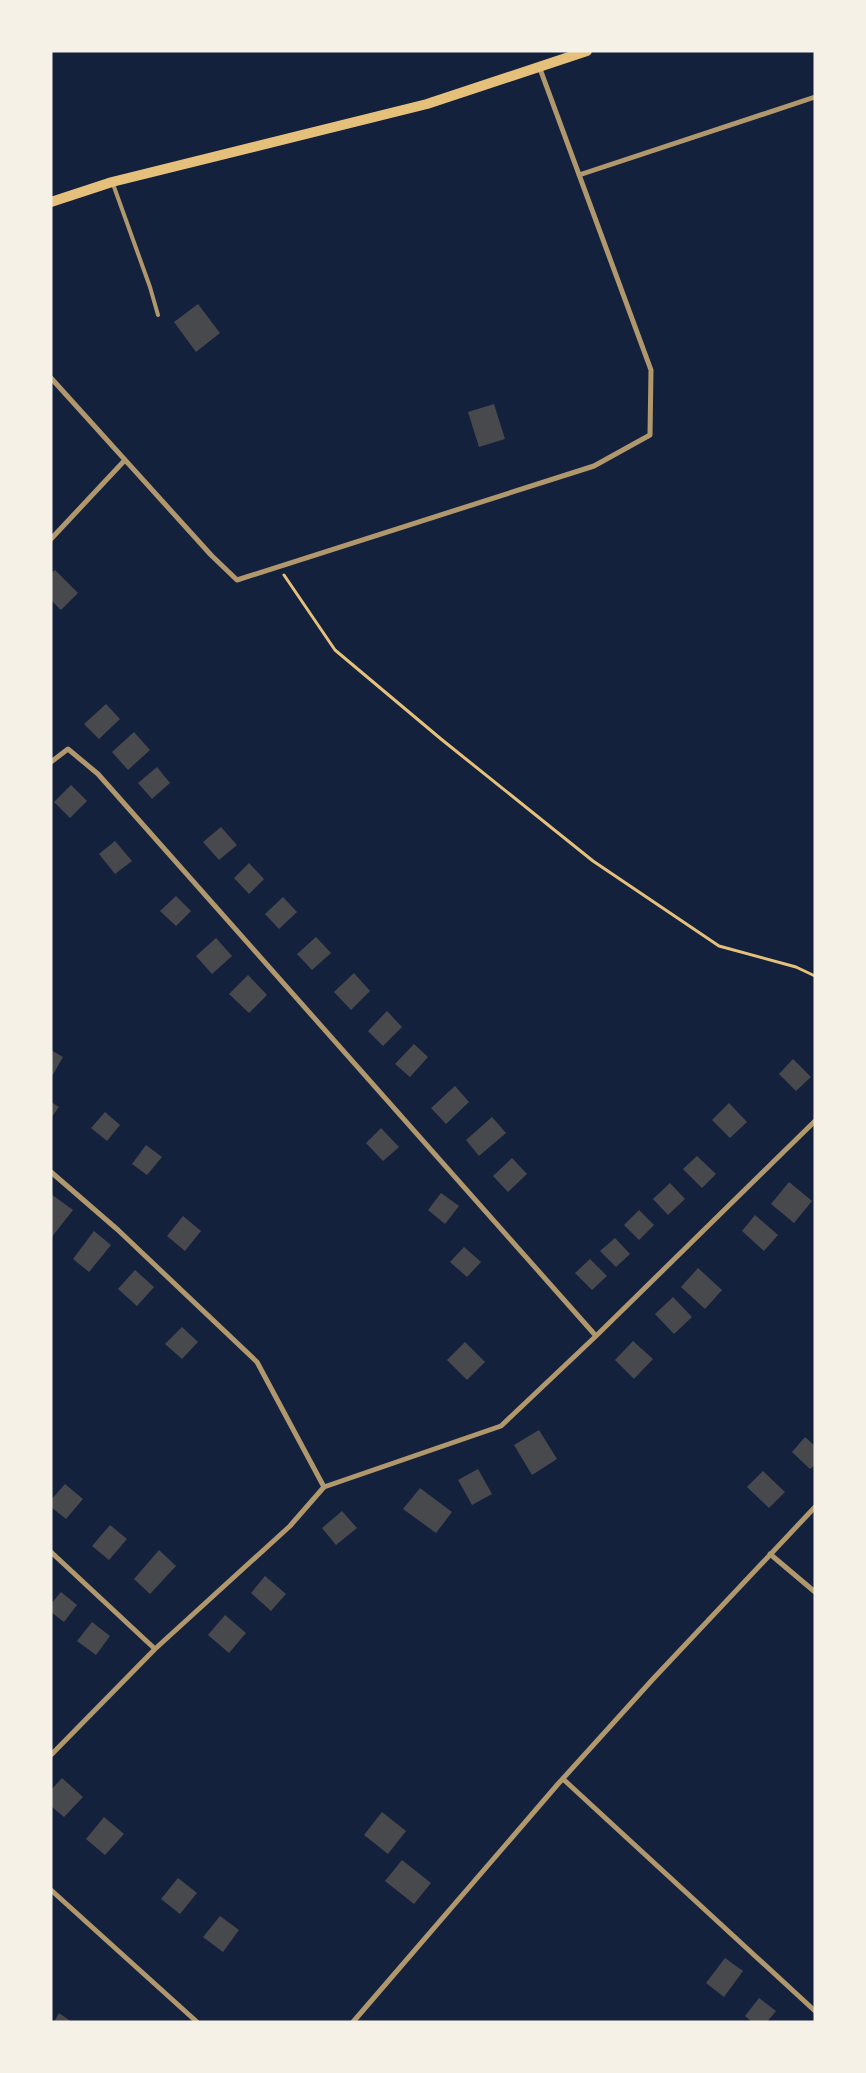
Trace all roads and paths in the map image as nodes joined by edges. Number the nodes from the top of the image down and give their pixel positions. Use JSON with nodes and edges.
{"nodes":[{"id":1,"x":587,"y":51,"type":"edge"},
{"id":2,"x":539,"y":66,"type":"junction"},
{"id":3,"x":815,"y":97,"type":"edge"},
{"id":4,"x":579,"y":175,"type":"junction"},
{"id":5,"x":112,"y":182,"type":"junction"},
{"id":6,"x":51,"y":202,"type":"edge"},
{"id":7,"x":158,"y":315,"type":"dead end"},
{"id":8,"x":51,"y":378,"type":"edge"},
{"id":9,"x":125,"y":460,"type":"junction"},
{"id":10,"x":51,"y":539,"type":"edge"},
{"id":11,"x":280,"y":568,"type":"junction"},
{"id":12,"x":51,"y":762,"type":"edge"},
{"id":13,"x":815,"y":976,"type":"edge"},
{"id":14,"x":815,"y":1121,"type":"edge"},
{"id":15,"x":51,"y":1172,"type":"edge"},
{"id":16,"x":596,"y":1336,"type":"junction"},
{"id":17,"x":324,"y":1487,"type":"junction"},
{"id":18,"x":815,"y":1507,"type":"edge"},
{"id":19,"x":51,"y":1552,"type":"edge"},
{"id":20,"x":770,"y":1554,"type":"junction"},
{"id":21,"x":815,"y":1592,"type":"edge"},
{"id":22,"x":155,"y":1649,"type":"junction"},
{"id":23,"x":51,"y":1755,"type":"edge"},
{"id":24,"x":563,"y":1779,"type":"junction"},
{"id":25,"x":51,"y":1890,"type":"edge"},
{"id":26,"x":815,"y":2011,"type":"edge"},
{"id":27,"x":197,"y":2022,"type":"edge"},
{"id":28,"x":353,"y":2022,"type":"edge"}],
"edges":[{"from":1,"to":2,"type":"main road"},
{"from":2,"to":4,"type":"street"},
{"from":2,"to":5,"type":"main road"},
{"from":3,"to":4,"type":"street"},
{"from":4,"to":11,"type":"street"},
{"from":5,"to":6,"type":"main road"},
{"from":5,"to":7,"type":"lane"},
{"from":8,"to":9,"type":"street"},
{"from":9,"to":10,"type":"street"},
{"from":9,"to":11,"type":"street"},
{"from":11,"to":13,"type":"path"},
{"from":12,"to":16,"type":"street"},
{"from":14,"to":16,"type":"street"},
{"from":15,"to":17,"type":"street"},
{"from":16,"to":17,"type":"street"},
{"from":17,"to":22,"type":"street"},
{"from":18,"to":20,"type":"street"},
{"from":19,"to":22,"type":"street"},
{"from":20,"to":21,"type":"street"},
{"from":20,"to":24,"type":"street"},
{"from":22,"to":23,"type":"street"},
{"from":24,"to":26,"type":"street"},
{"from":24,"to":28,"type":"street"},
{"from":25,"to":27,"type":"street"}]}
